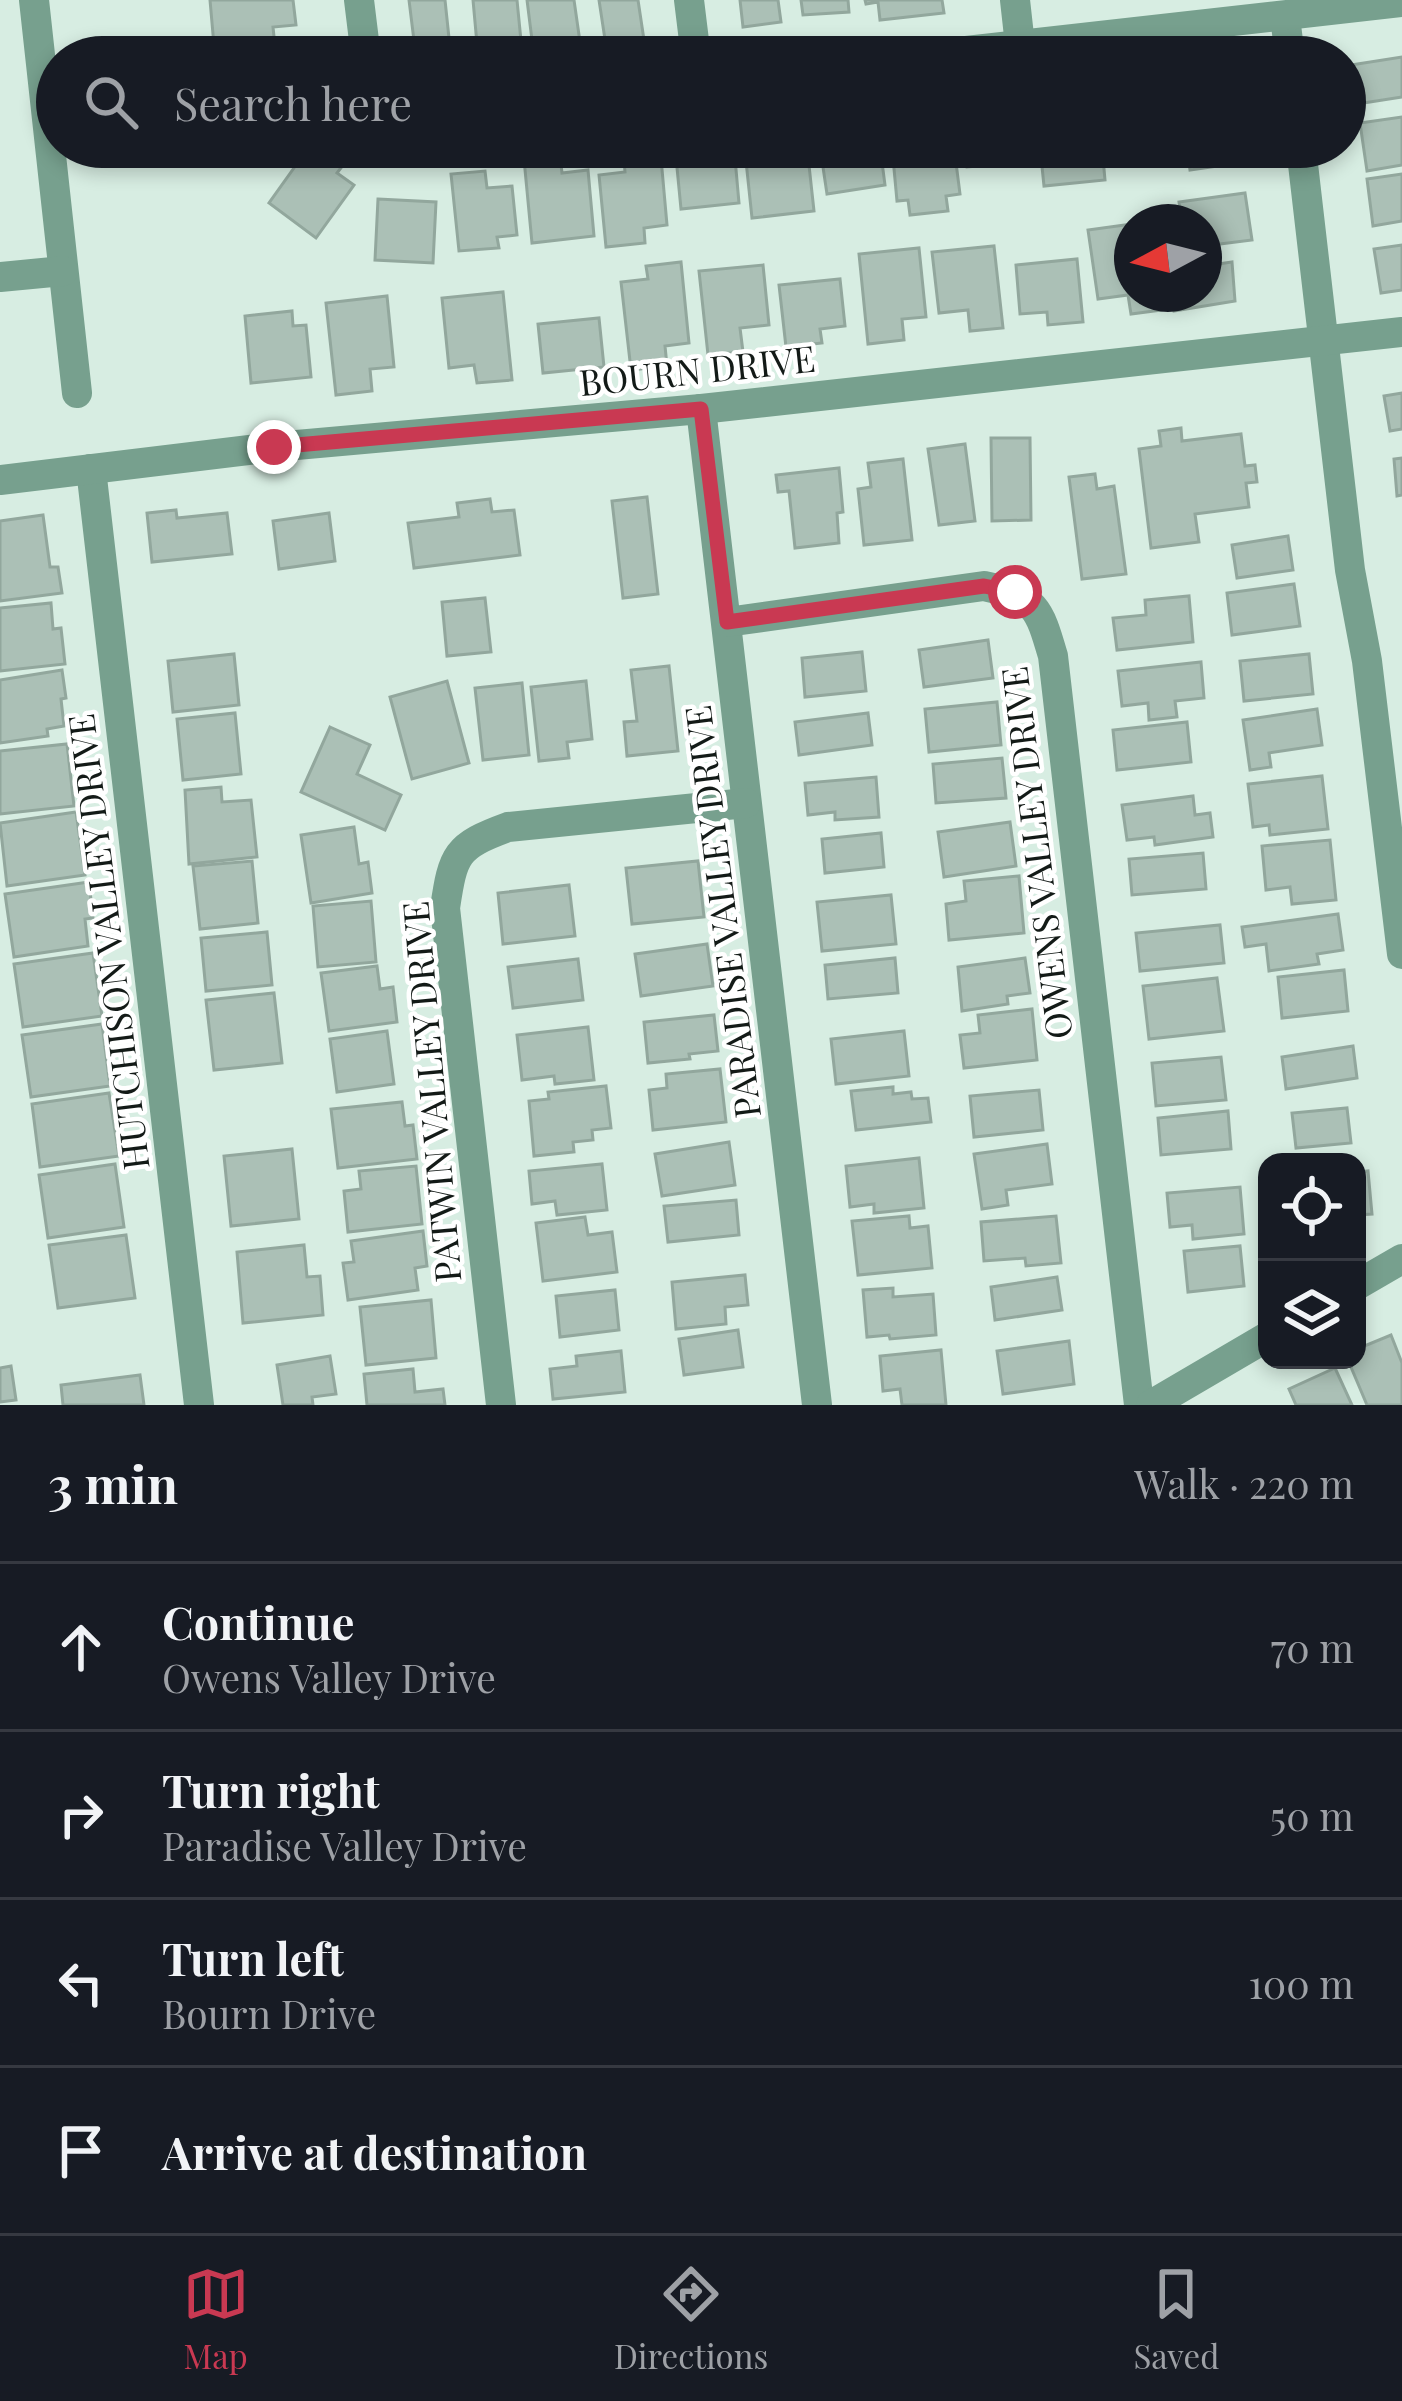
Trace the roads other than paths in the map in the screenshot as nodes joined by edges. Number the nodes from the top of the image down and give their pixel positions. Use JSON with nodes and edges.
{"nodes":[{"id":1,"x":34,"y":0,"type":"edge"},
{"id":2,"x":358,"y":0,"type":"edge"},
{"id":3,"x":689,"y":0,"type":"edge"},
{"id":4,"x":1016,"y":0,"type":"edge"},
{"id":5,"x":1402,"y":2,"type":"edge"},
{"id":6,"x":1285,"y":17,"type":"junction"},
{"id":7,"x":38,"y":36,"type":"edge"},
{"id":8,"x":363,"y":36,"type":"edge"},
{"id":9,"x":693,"y":36,"type":"edge"},
{"id":10,"x":1019,"y":36,"type":"edge"},
{"id":11,"x":1105,"y":36,"type":"edge"},
{"id":12,"x":1287,"y":36,"type":"edge"},
{"id":13,"x":52,"y":168,"type":"edge"},
{"id":14,"x":1304,"y":168,"type":"edge"},
{"id":15,"x":63,"y":272,"type":"junction"},
{"id":16,"x":0,"y":278,"type":"edge"},
{"id":17,"x":1402,"y":332,"type":"edge"},
{"id":18,"x":1325,"y":341,"type":"junction"},
{"id":19,"x":77,"y":393,"type":"dead end"},
{"id":20,"x":701,"y":409,"type":"junction"},
{"id":21,"x":91,"y":469,"type":"junction"},
{"id":22,"x":0,"y":481,"type":"edge"},
{"id":23,"x":727,"y":622,"type":"junction"},
{"id":24,"x":746,"y":803,"type":"junction"},
{"id":25,"x":1402,"y":954,"type":"edge"},
{"id":26,"x":1402,"y":1259,"type":"edge"},
{"id":27,"x":1366,"y":1280,"type":"edge"},
{"id":28,"x":1258,"y":1342,"type":"edge"},
{"id":29,"x":199,"y":1405,"type":"edge"},
{"id":30,"x":501,"y":1405,"type":"edge"},
{"id":31,"x":817,"y":1405,"type":"edge"},
{"id":32,"x":1139,"y":1405,"type":"edge"},
{"id":33,"x":1151,"y":1405,"type":"edge"}],
"edges":[{"from":1,"to":7,"type":"street"},
{"from":2,"to":8,"type":"street"},
{"from":3,"to":9,"type":"street"},
{"from":4,"to":10,"type":"street"},
{"from":5,"to":6,"type":"street"},
{"from":6,"to":11,"type":"street"},
{"from":6,"to":12,"type":"street"},
{"from":13,"to":15,"type":"street"},
{"from":14,"to":18,"type":"street"},
{"from":15,"to":16,"type":"street"},
{"from":15,"to":19,"type":"street"},
{"from":17,"to":18,"type":"street","name":"BOURN DRIVE"},
{"from":18,"to":20,"type":"street","name":"BOURN DRIVE"},
{"from":18,"to":25,"type":"street"},
{"from":20,"to":21,"type":"street","name":"BOURN DRIVE"},
{"from":20,"to":23,"type":"street","name":"PARADISE VALLEY DRIVE"},
{"from":21,"to":22,"type":"street","name":"BOURN DRIVE"},
{"from":21,"to":29,"type":"street","name":"HUTCHISON VALLEY DRIVE"},
{"from":23,"to":24,"type":"street","name":"PARADISE VALLEY DRIVE"},
{"from":23,"to":32,"type":"street","name":"OWENS VALLEY DRIVE"},
{"from":24,"to":30,"type":"street","name":"PATWIN VALLEY DRIVE"},
{"from":24,"to":31,"type":"street","name":"PARADISE VALLEY DRIVE"},
{"from":26,"to":27,"type":"street"},
{"from":28,"to":33,"type":"street"}]}
